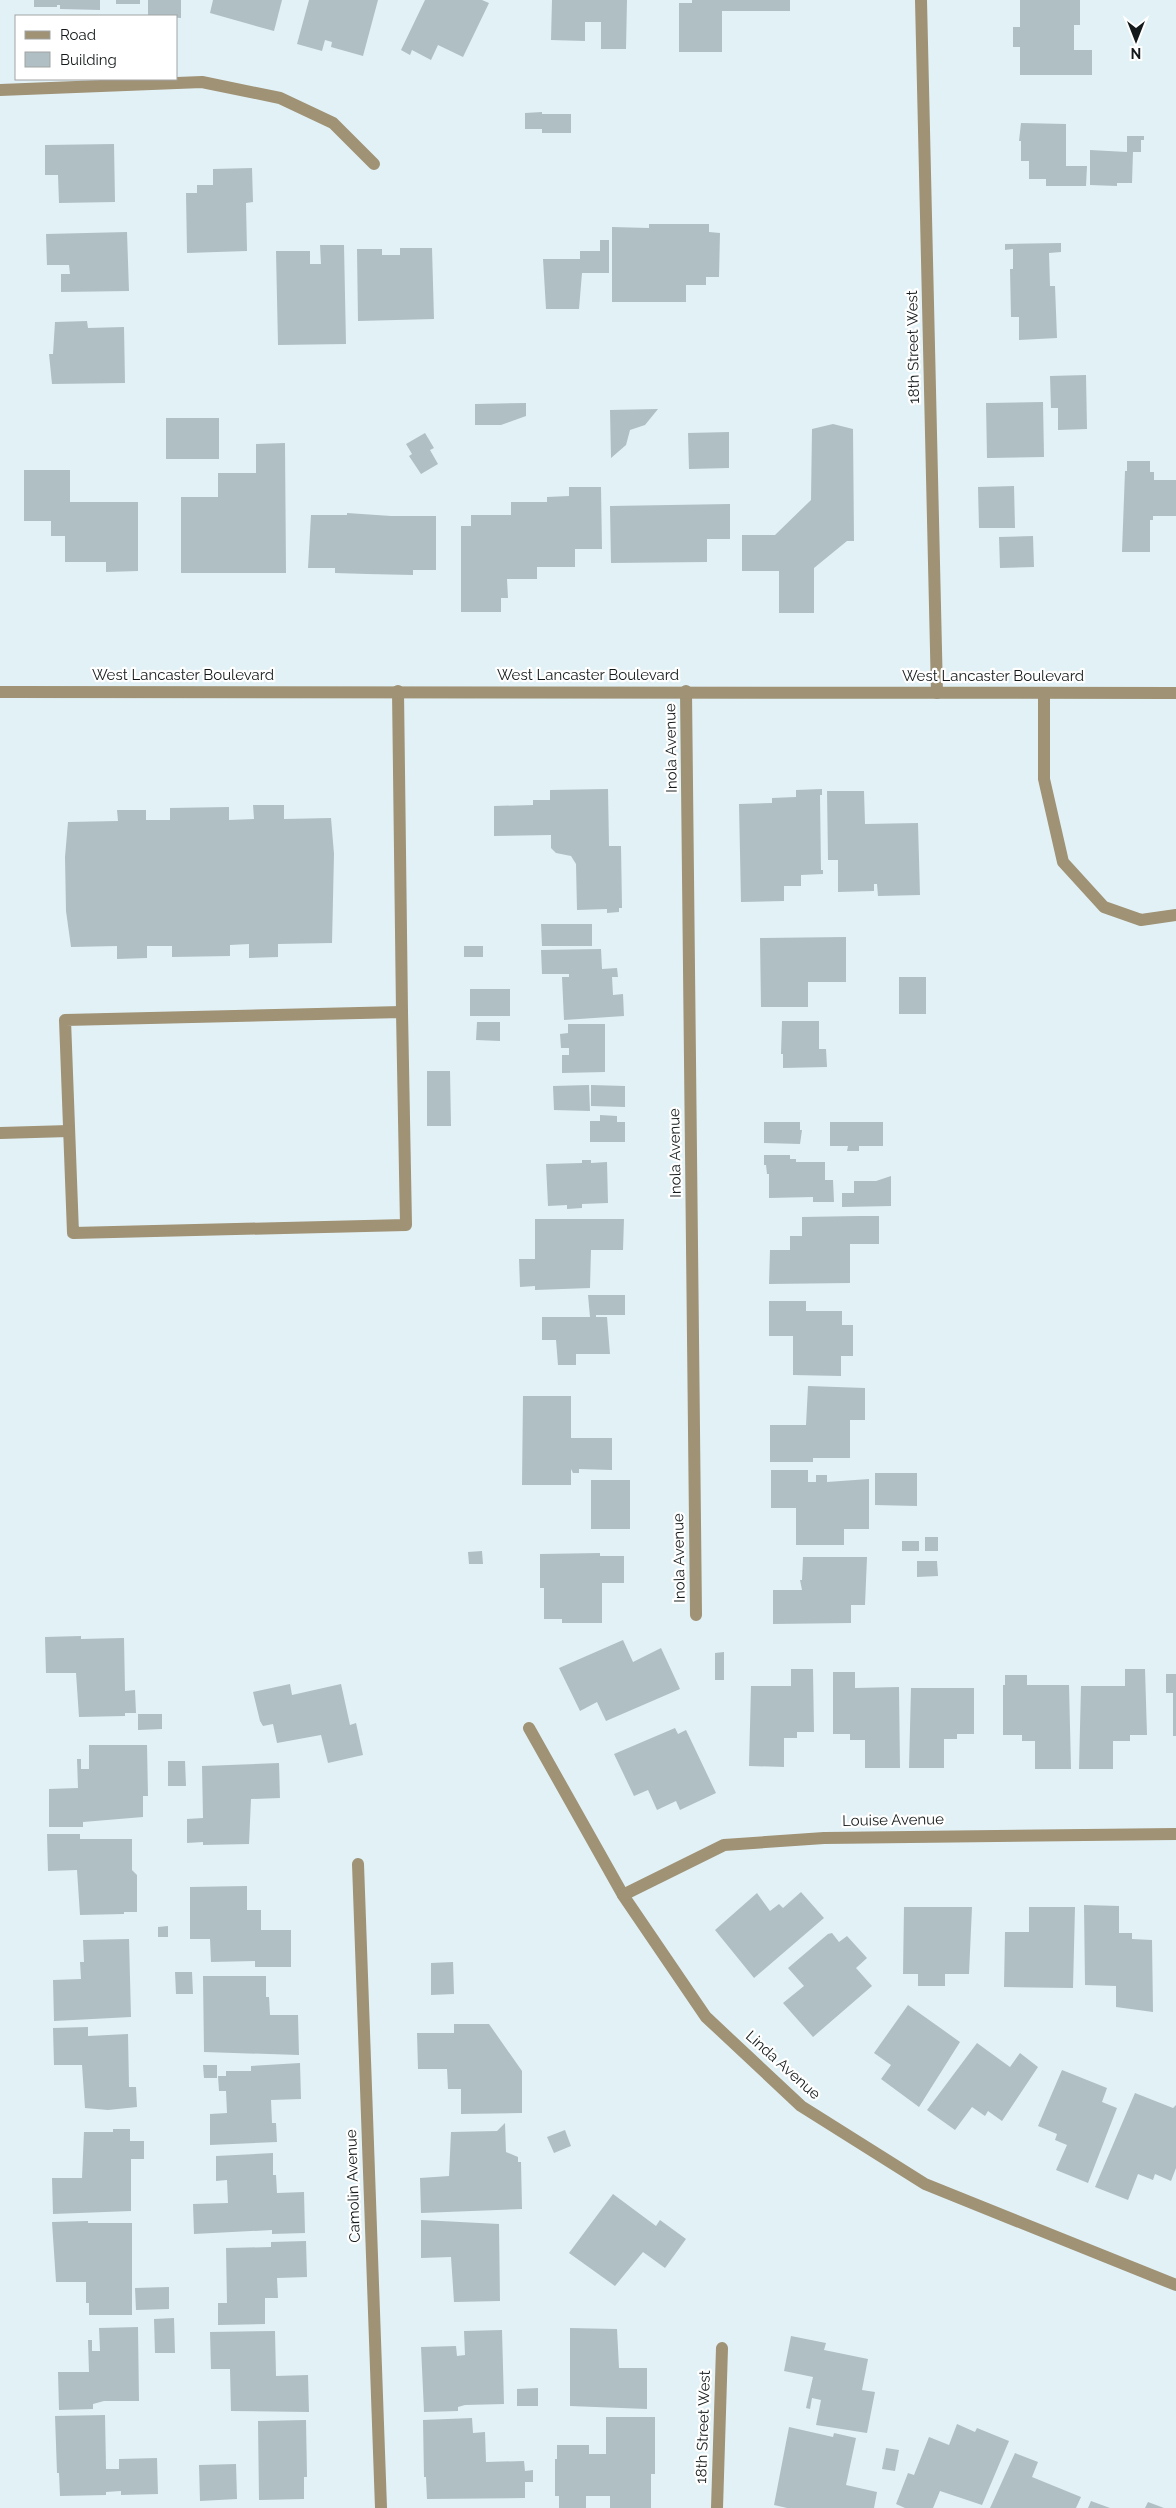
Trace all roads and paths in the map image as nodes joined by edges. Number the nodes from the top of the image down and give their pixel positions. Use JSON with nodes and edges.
{"nodes":[{"id":1,"x":921,"y":0,"type":"edge"},
{"id":2,"x":0,"y":90,"type":"edge"},
{"id":3,"x":374,"y":164,"type":"dead end"},
{"id":4,"x":398,"y":691,"type":"junction"},
{"id":5,"x":686,"y":691,"type":"junction"},
{"id":6,"x":0,"y":692,"type":"edge"},
{"id":7,"x":937,"y":693,"type":"junction"},
{"id":8,"x":1044,"y":693,"type":"junction"},
{"id":9,"x":1176,"y":693,"type":"edge"},
{"id":10,"x":1176,"y":915,"type":"edge"},
{"id":11,"x":402,"y":1012,"type":"junction"},
{"id":12,"x":69,"y":1131,"type":"junction"},
{"id":13,"x":0,"y":1133,"type":"edge"},
{"id":14,"x":696,"y":1615,"type":"dead end"},
{"id":15,"x":529,"y":1728,"type":"dead end"},
{"id":16,"x":1176,"y":1834,"type":"edge"},
{"id":17,"x":358,"y":1864,"type":"dead end"},
{"id":18,"x":622,"y":1895,"type":"junction"},
{"id":19,"x":1176,"y":2285,"type":"edge"},
{"id":20,"x":722,"y":2348,"type":"dead end"},
{"id":21,"x":381,"y":2508,"type":"edge"},
{"id":22,"x":717,"y":2508,"type":"edge"}],
"edges":[{"from":1,"to":7,"type":"street","name":"18th Street West"},
{"from":2,"to":3,"type":"street"},
{"from":4,"to":5,"type":"street","name":"West Lancaster Boulevard"},
{"from":4,"to":6,"type":"street","name":"West Lancaster Boulevard"},
{"from":4,"to":11,"type":"street"},
{"from":5,"to":7,"type":"street","name":"West Lancaster Boulevard"},
{"from":5,"to":14,"type":"street","name":"Inola Avenue"},
{"from":7,"to":8,"type":"street","name":"West Lancaster Boulevard"},
{"from":8,"to":9,"type":"street","name":"West Lancaster Boulevard"},
{"from":8,"to":10,"type":"street"},
{"from":11,"to":12,"type":"street"},
{"from":11,"to":12,"type":"street"},
{"from":12,"to":13,"type":"street"},
{"from":15,"to":18,"type":"street","name":"Linda Avenue"},
{"from":16,"to":18,"type":"street","name":"Louise Avenue"},
{"from":17,"to":21,"type":"street","name":"Camolin Avenue"},
{"from":18,"to":19,"type":"street","name":"Linda Avenue"},
{"from":20,"to":22,"type":"street","name":"18th Street West"}]}
